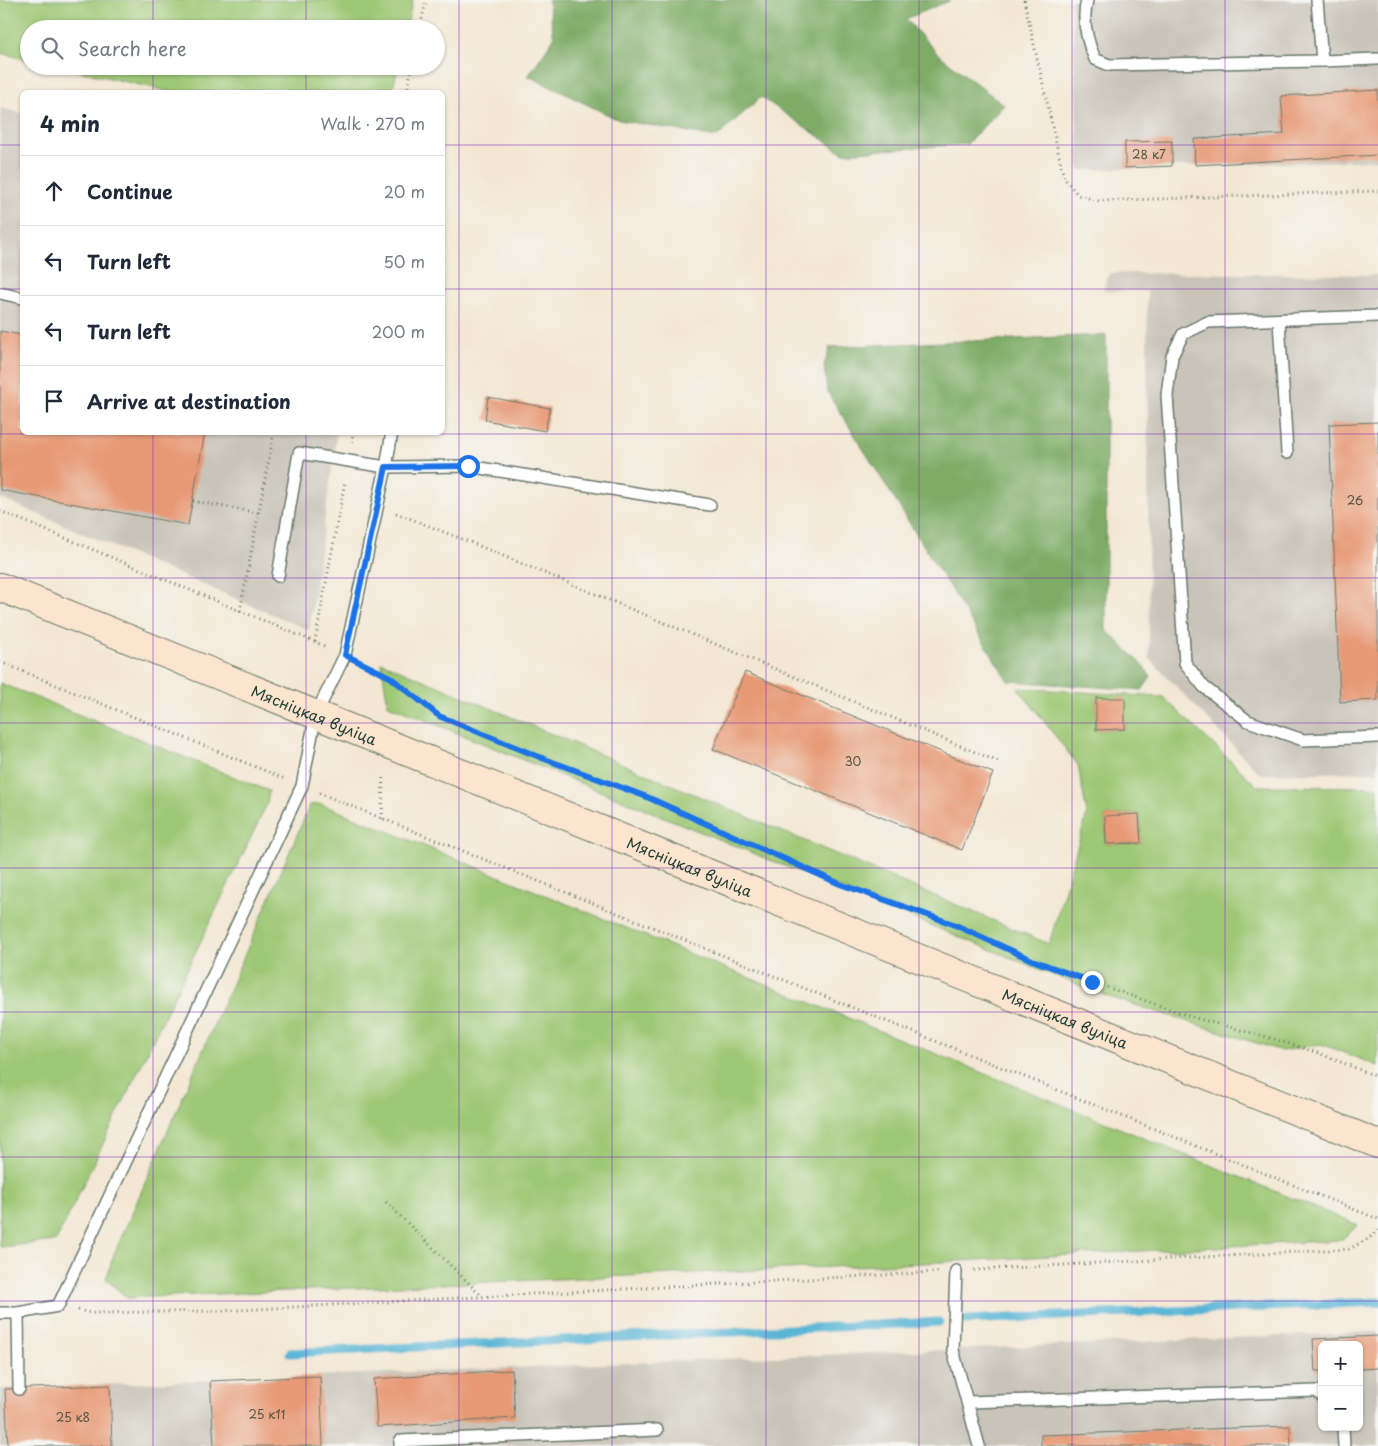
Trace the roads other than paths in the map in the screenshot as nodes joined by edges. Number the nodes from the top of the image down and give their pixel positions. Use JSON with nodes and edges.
{"nodes":[{"id":1,"x":1087,"y":0,"type":"edge"},
{"id":2,"x":1317,"y":0,"type":"edge"},
{"id":3,"x":1378,"y":60,"type":"edge"},
{"id":4,"x":1322,"y":61,"type":"junction"},
{"id":5,"x":0,"y":293,"type":"edge"},
{"id":6,"x":20,"y":298,"type":"edge"},
{"id":7,"x":1378,"y":316,"type":"edge"},
{"id":8,"x":1278,"y":320,"type":"junction"},
{"id":9,"x":391,"y":435,"type":"edge"},
{"id":10,"x":1287,"y":453,"type":"dead end"},
{"id":11,"x":386,"y":467,"type":"junction"},
{"id":12,"x":710,"y":505,"type":"dead end"},
{"id":13,"x":278,"y":576,"type":"dead end"},
{"id":14,"x":0,"y":587,"type":"edge"},
{"id":15,"x":316,"y":714,"type":"junction"},
{"id":16,"x":1378,"y":737,"type":"edge"},
{"id":17,"x":1378,"y":1144,"type":"edge"},
{"id":18,"x":956,"y":1271,"type":"road end"},
{"id":19,"x":18,"y":1313,"type":"junction"},
{"id":20,"x":0,"y":1314,"type":"edge"},
{"id":21,"x":19,"y":1389,"type":"dead end"},
{"id":22,"x":1318,"y":1392,"type":"edge"},
{"id":23,"x":968,"y":1402,"type":"junction"},
{"id":24,"x":656,"y":1430,"type":"dead end"},
{"id":25,"x":1343,"y":1431,"type":"edge"},
{"id":26,"x":400,"y":1446,"type":"edge"},
{"id":27,"x":979,"y":1446,"type":"edge"},
{"id":28,"x":1344,"y":1446,"type":"edge"}],
"edges":[{"from":1,"to":4,"type":"lane"},
{"from":2,"to":4,"type":"lane"},
{"from":3,"to":4,"type":"lane"},
{"from":5,"to":6,"type":"lane"},
{"from":7,"to":8,"type":"lane"},
{"from":8,"to":10,"type":"lane"},
{"from":8,"to":16,"type":"lane"},
{"from":9,"to":11,"type":"lane"},
{"from":11,"to":12,"type":"lane"},
{"from":11,"to":13,"type":"lane"},
{"from":11,"to":15,"type":"lane"},
{"from":14,"to":15,"type":"main road","name":"Мясніцкая вуліца"},
{"from":15,"to":17,"type":"main road","name":"Мясніцкая вуліца"},
{"from":15,"to":19,"type":"lane"},
{"from":18,"to":23,"type":"lane"},
{"from":19,"to":20,"type":"lane"},
{"from":19,"to":21,"type":"lane"},
{"from":22,"to":23,"type":"lane"},
{"from":23,"to":27,"type":"lane"},
{"from":24,"to":26,"type":"lane"},
{"from":25,"to":28,"type":"lane"}]}
